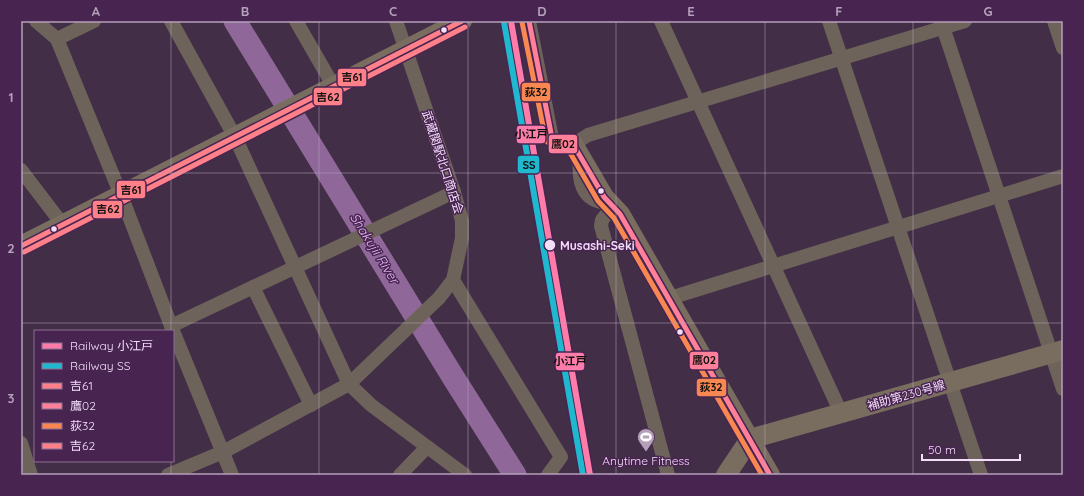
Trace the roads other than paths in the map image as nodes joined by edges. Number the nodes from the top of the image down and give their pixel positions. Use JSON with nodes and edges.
{"nodes":[{"id":1,"x":36,"y":21,"type":"edge"},
{"id":2,"x":94,"y":21,"type":"edge"},
{"id":3,"x":171,"y":21,"type":"edge"},
{"id":4,"x":296,"y":21,"type":"edge"},
{"id":5,"x":396,"y":21,"type":"edge"},
{"id":6,"x":462,"y":21,"type":"edge"},
{"id":7,"x":529,"y":21,"type":"edge"},
{"id":8,"x":661,"y":21,"type":"edge"},
{"id":9,"x":829,"y":21,"type":"edge"},
{"id":10,"x":965,"y":21,"type":"edge"},
{"id":11,"x":1054,"y":21,"type":"edge"},
{"id":12,"x":942,"y":24,"type":"edge"},
{"id":13,"x":57,"y":39,"type":"junction"},
{"id":14,"x":1063,"y":48,"type":"edge"},
{"id":15,"x":406,"y":49,"type":"junction"},
{"id":16,"x":841,"y":58,"type":"junction"},
{"id":17,"x":334,"y":87,"type":"junction"},
{"id":18,"x":699,"y":101,"type":"junction"},
{"id":19,"x":235,"y":137,"type":"junction"},
{"id":20,"x":577,"y":150,"type":"junction"},
{"id":21,"x":21,"y":170,"type":"edge"},
{"id":22,"x":1063,"y":176,"type":"edge"},
{"id":23,"x":454,"y":192,"type":"junction"},
{"id":24,"x":120,"y":195,"type":"junction"},
{"id":25,"x":1000,"y":196,"type":"junction"},
{"id":26,"x":610,"y":205,"type":"junction"},
{"id":27,"x":62,"y":225,"type":"junction"},
{"id":28,"x":899,"y":228,"type":"junction"},
{"id":29,"x":21,"y":246,"type":"edge"},
{"id":30,"x":775,"y":265,"type":"junction"},
{"id":31,"x":296,"y":266,"type":"junction"},
{"id":32,"x":453,"y":280,"type":"junction"},
{"id":33,"x":253,"y":287,"type":"junction"},
{"id":34,"x":670,"y":298,"type":"junction"},
{"id":35,"x":172,"y":329,"type":"edge"},
{"id":36,"x":174,"y":334,"type":"edge"},
{"id":37,"x":1057,"y":351,"type":"edge"},
{"id":38,"x":950,"y":382,"type":"junction"},
{"id":39,"x":349,"y":384,"type":"junction"},
{"id":40,"x":1063,"y":389,"type":"edge"},
{"id":41,"x":311,"y":405,"type":"junction"},
{"id":42,"x":841,"y":413,"type":"junction"},
{"id":43,"x":750,"y":438,"type":"junction"},
{"id":44,"x":21,"y":443,"type":"edge"},
{"id":45,"x":427,"y":447,"type":"junction"},
{"id":46,"x":223,"y":452,"type":"junction"},
{"id":47,"x":31,"y":475,"type":"edge"},
{"id":48,"x":168,"y":475,"type":"edge"},
{"id":49,"x":232,"y":475,"type":"edge"},
{"id":50,"x":400,"y":475,"type":"edge"},
{"id":51,"x":465,"y":475,"type":"edge"},
{"id":52,"x":548,"y":475,"type":"edge"},
{"id":53,"x":668,"y":475,"type":"edge"},
{"id":54,"x":726,"y":475,"type":"edge"},
{"id":55,"x":770,"y":475,"type":"edge"},
{"id":56,"x":981,"y":475,"type":"edge"}],
"edges":[{"from":1,"to":13,"type":"street"},
{"from":2,"to":13,"type":"street"},
{"from":3,"to":19,"type":"street"},
{"from":4,"to":17,"type":"street"},
{"from":5,"to":15,"type":"street","name":"武蔵関駅北口商店会"},
{"from":6,"to":15,"type":"street"},
{"from":7,"to":20,"type":"street"},
{"from":8,"to":18,"type":"street"},
{"from":9,"to":16,"type":"street"},
{"from":10,"to":12,"type":"street"},
{"from":11,"to":14,"type":"street"},
{"from":12,"to":16,"type":"street"},
{"from":12,"to":25,"type":"street"},
{"from":13,"to":24,"type":"street"},
{"from":15,"to":17,"type":"street"},
{"from":15,"to":23,"type":"street","name":"武蔵関駅北口商店会"},
{"from":16,"to":18,"type":"street"},
{"from":16,"to":28,"type":"street"},
{"from":17,"to":19,"type":"street"},
{"from":18,"to":20,"type":"street"},
{"from":18,"to":30,"type":"street"},
{"from":19,"to":24,"type":"street"},
{"from":19,"to":31,"type":"street"},
{"from":20,"to":26,"type":"street"},
{"from":21,"to":27,"type":"street"},
{"from":22,"to":25,"type":"street"},
{"from":23,"to":31,"type":"street"},
{"from":23,"to":32,"type":"street","name":"武蔵関駅北口商店会"},
{"from":24,"to":27,"type":"street"},
{"from":24,"to":35,"type":"street"},
{"from":25,"to":28,"type":"street"},
{"from":25,"to":37,"type":"street"},
{"from":26,"to":34,"type":"street"},
{"from":26,"to":53,"type":"street"},
{"from":27,"to":29,"type":"street"},
{"from":28,"to":30,"type":"street"},
{"from":28,"to":38,"type":"street"},
{"from":30,"to":34,"type":"street"},
{"from":30,"to":42,"type":"street"},
{"from":31,"to":33,"type":"street"},
{"from":31,"to":39,"type":"street"},
{"from":32,"to":39,"type":"street","name":"武蔵関駅北口商店会"},
{"from":32,"to":52,"type":"street"},
{"from":33,"to":35,"type":"street"},
{"from":33,"to":41,"type":"street"},
{"from":34,"to":43,"type":"street"},
{"from":36,"to":46,"type":"street"},
{"from":37,"to":38,"type":"street","name":"補助第230号線"},
{"from":37,"to":40,"type":"street"},
{"from":38,"to":42,"type":"street","name":"補助第230号線"},
{"from":38,"to":56,"type":"street"},
{"from":39,"to":41,"type":"street","name":"武蔵関駅北口商店会"},
{"from":39,"to":45,"type":"street"},
{"from":41,"to":46,"type":"street","name":"武蔵関駅北口商店会"},
{"from":42,"to":43,"type":"street","name":"補助第230号線"},
{"from":43,"to":54,"type":"street"},
{"from":43,"to":55,"type":"street"},
{"from":44,"to":47,"type":"street"},
{"from":45,"to":50,"type":"street"},
{"from":45,"to":51,"type":"street"},
{"from":46,"to":48,"type":"street","name":"武蔵関駅北口商店会"},
{"from":46,"to":49,"type":"street"}]}
